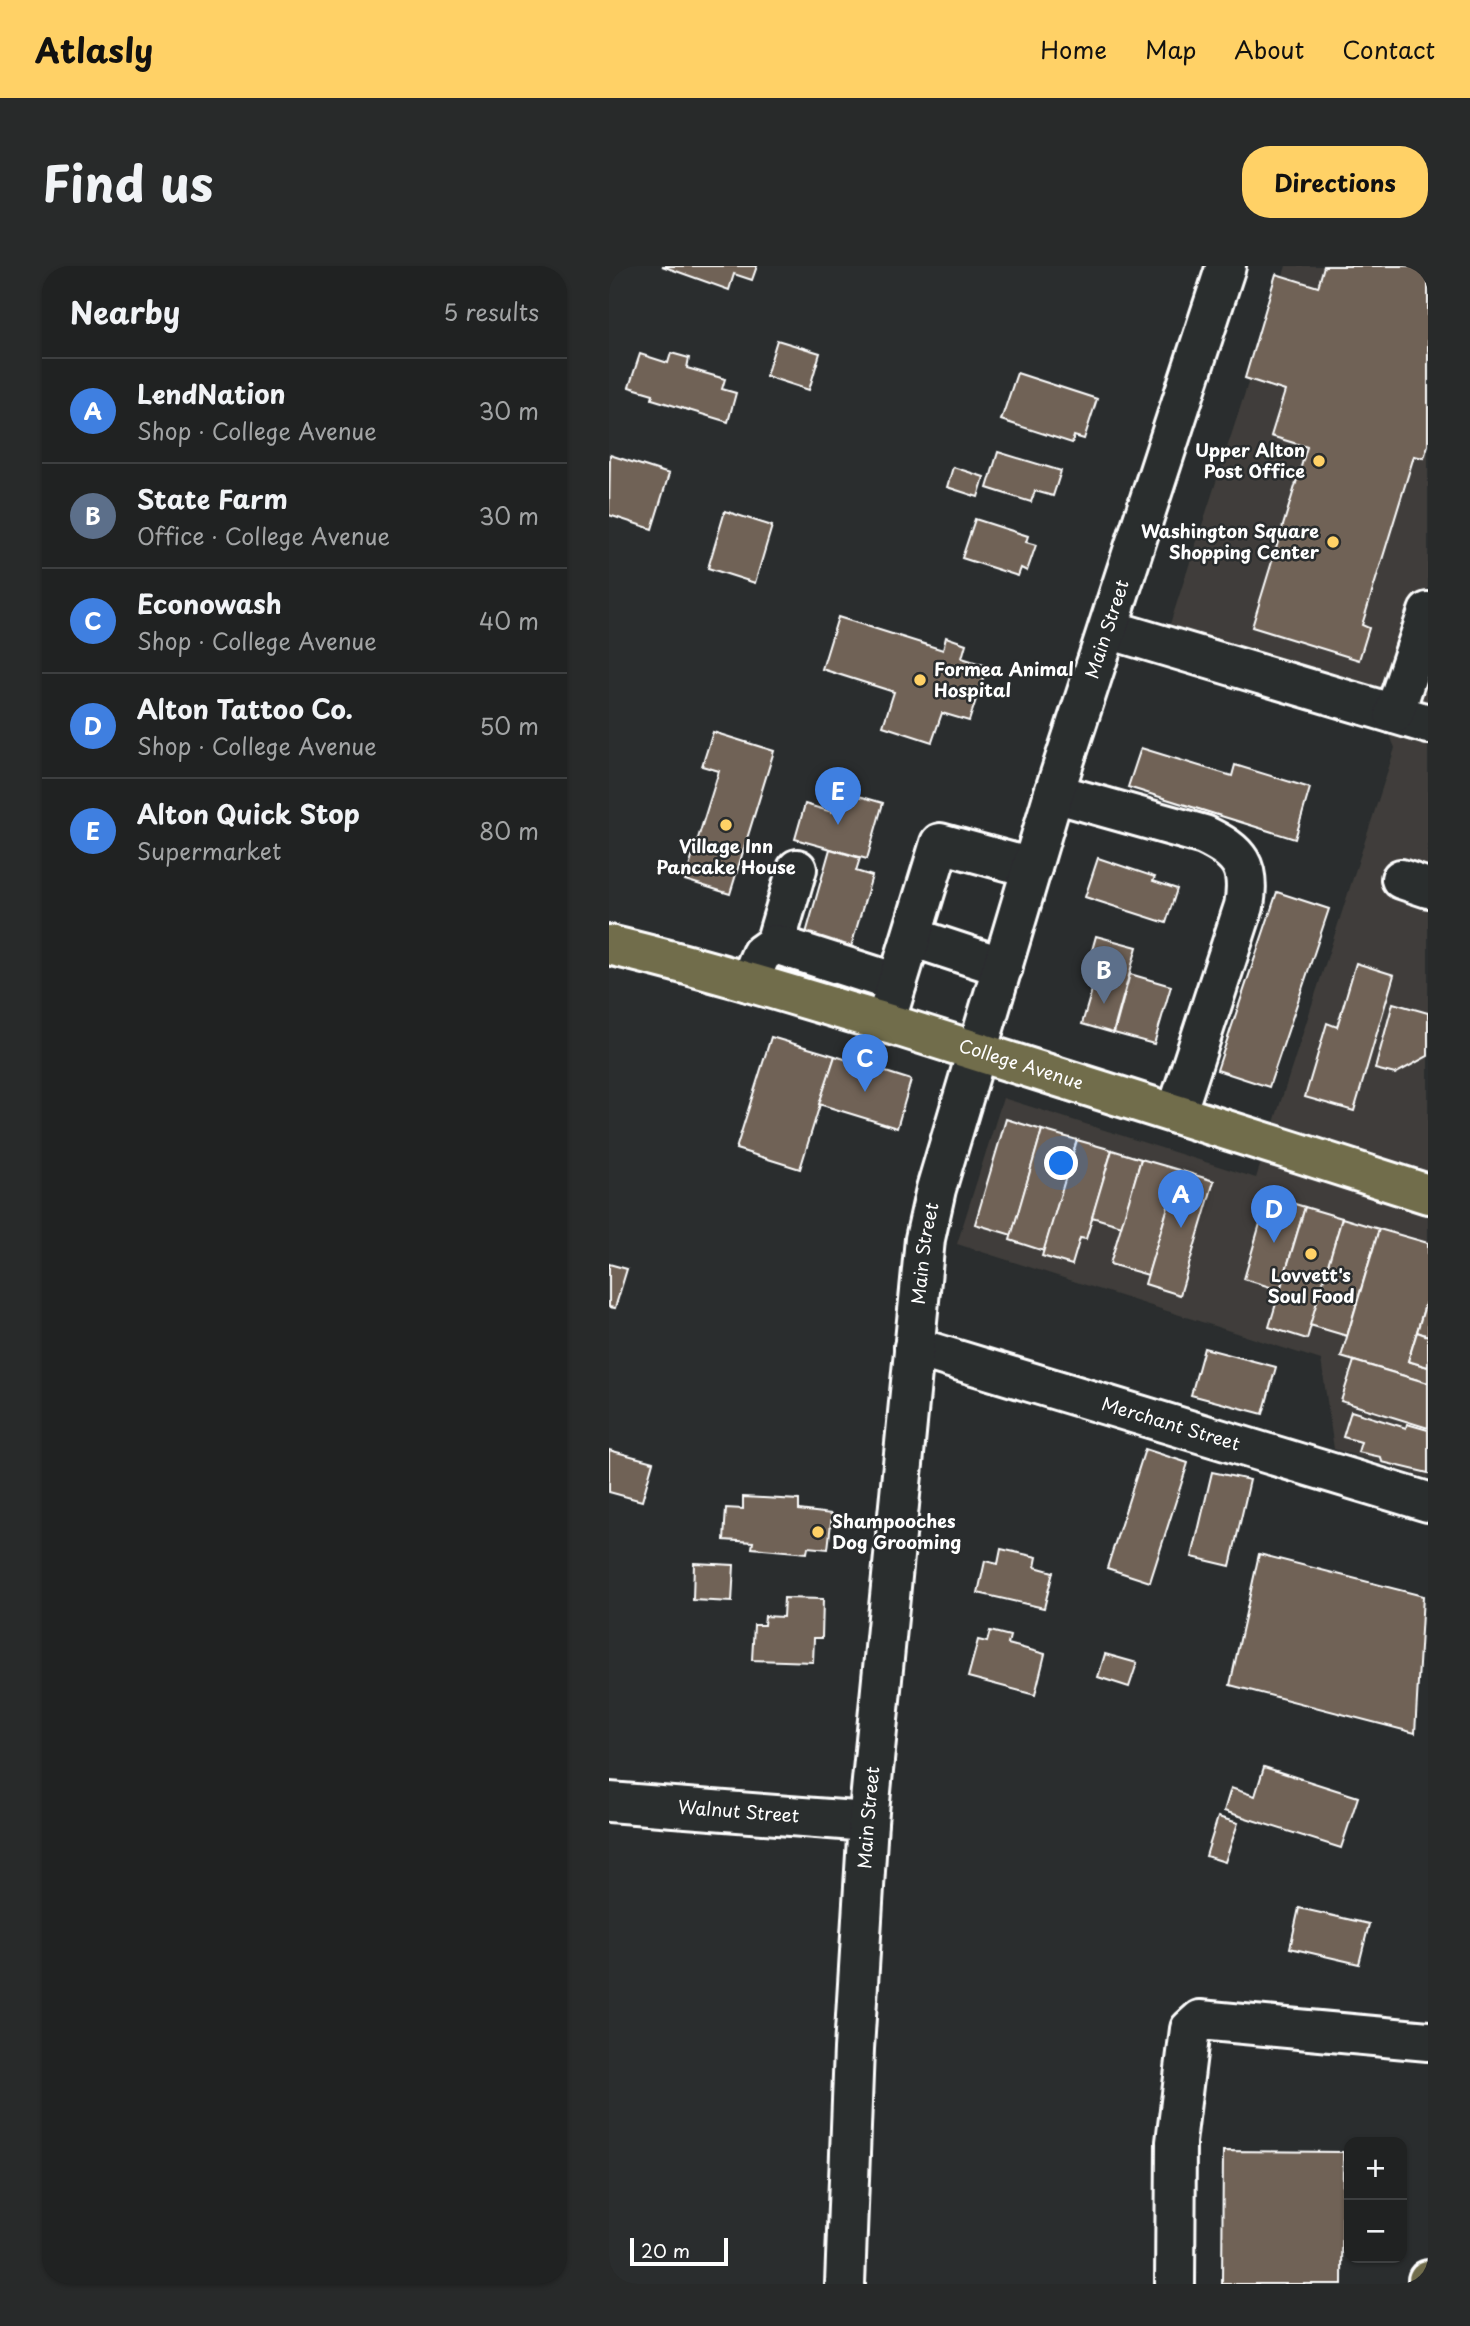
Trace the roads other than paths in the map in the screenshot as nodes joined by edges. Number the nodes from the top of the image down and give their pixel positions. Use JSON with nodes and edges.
{"nodes":[{"id":1,"x":1226,"y":266,"type":"edge"},
{"id":2,"x":1428,"y":612,"type":"edge"},
{"id":3,"x":1108,"y":629,"type":"junction"},
{"id":4,"x":1411,"y":719,"type":"edge"},
{"id":5,"x":1054,"y":793,"type":"junction"},
{"id":6,"x":1032,"y":868,"type":"junction"},
{"id":7,"x":797,"y":869,"type":"dead end"},
{"id":8,"x":912,"y":937,"type":"junction"},
{"id":9,"x":775,"y":944,"type":"junction"},
{"id":10,"x":609,"y":945,"type":"edge"},
{"id":11,"x":1003,"y":967,"type":"junction"},
{"id":12,"x":749,"y":982,"type":"junction"},
{"id":13,"x":897,"y":983,"type":"junction"},
{"id":14,"x":885,"y":1023,"type":"junction"},
{"id":15,"x":978,"y":1052,"type":"junction"},
{"id":16,"x":1176,"y":1114,"type":"junction"},
{"id":17,"x":1428,"y":1194,"type":"edge"},
{"id":18,"x":914,"y":1347,"type":"junction"},
{"id":19,"x":1428,"y":1503,"type":"edge"},
{"id":20,"x":609,"y":1802,"type":"edge"},
{"id":21,"x":868,"y":1822,"type":"junction"},
{"id":22,"x":1428,"y":2041,"type":"edge"},
{"id":23,"x":845,"y":2284,"type":"edge"},
{"id":24,"x":1175,"y":2284,"type":"edge"}],
"edges":[{"from":1,"to":3,"type":"street","name":"Main Street"},
{"from":2,"to":4,"type":"street"},
{"from":3,"to":4,"type":"street"},
{"from":3,"to":5,"type":"street","name":"Main Street"},
{"from":5,"to":6,"type":"street","name":"Main Street"},
{"from":5,"to":16,"type":"street"},
{"from":6,"to":8,"type":"street"},
{"from":6,"to":11,"type":"street","name":"Main Street"},
{"from":7,"to":9,"type":"street"},
{"from":8,"to":11,"type":"street"},
{"from":8,"to":13,"type":"street"},
{"from":9,"to":12,"type":"street"},
{"from":9,"to":13,"type":"street"},
{"from":10,"to":12,"type":"main road","name":"College Avenue"},
{"from":11,"to":15,"type":"street","name":"Main Street"},
{"from":12,"to":14,"type":"main road","name":"College Avenue"},
{"from":13,"to":14,"type":"street"},
{"from":14,"to":15,"type":"main road","name":"College Avenue"},
{"from":15,"to":16,"type":"main road","name":"College Avenue"},
{"from":15,"to":18,"type":"street","name":"Main Street"},
{"from":16,"to":17,"type":"main road","name":"College Avenue"},
{"from":18,"to":19,"type":"street","name":"Merchant Street"},
{"from":18,"to":21,"type":"street","name":"Main Street"},
{"from":20,"to":21,"type":"street","name":"Walnut Street"},
{"from":21,"to":23,"type":"street","name":"Main Street"},
{"from":22,"to":24,"type":"street"}]}
